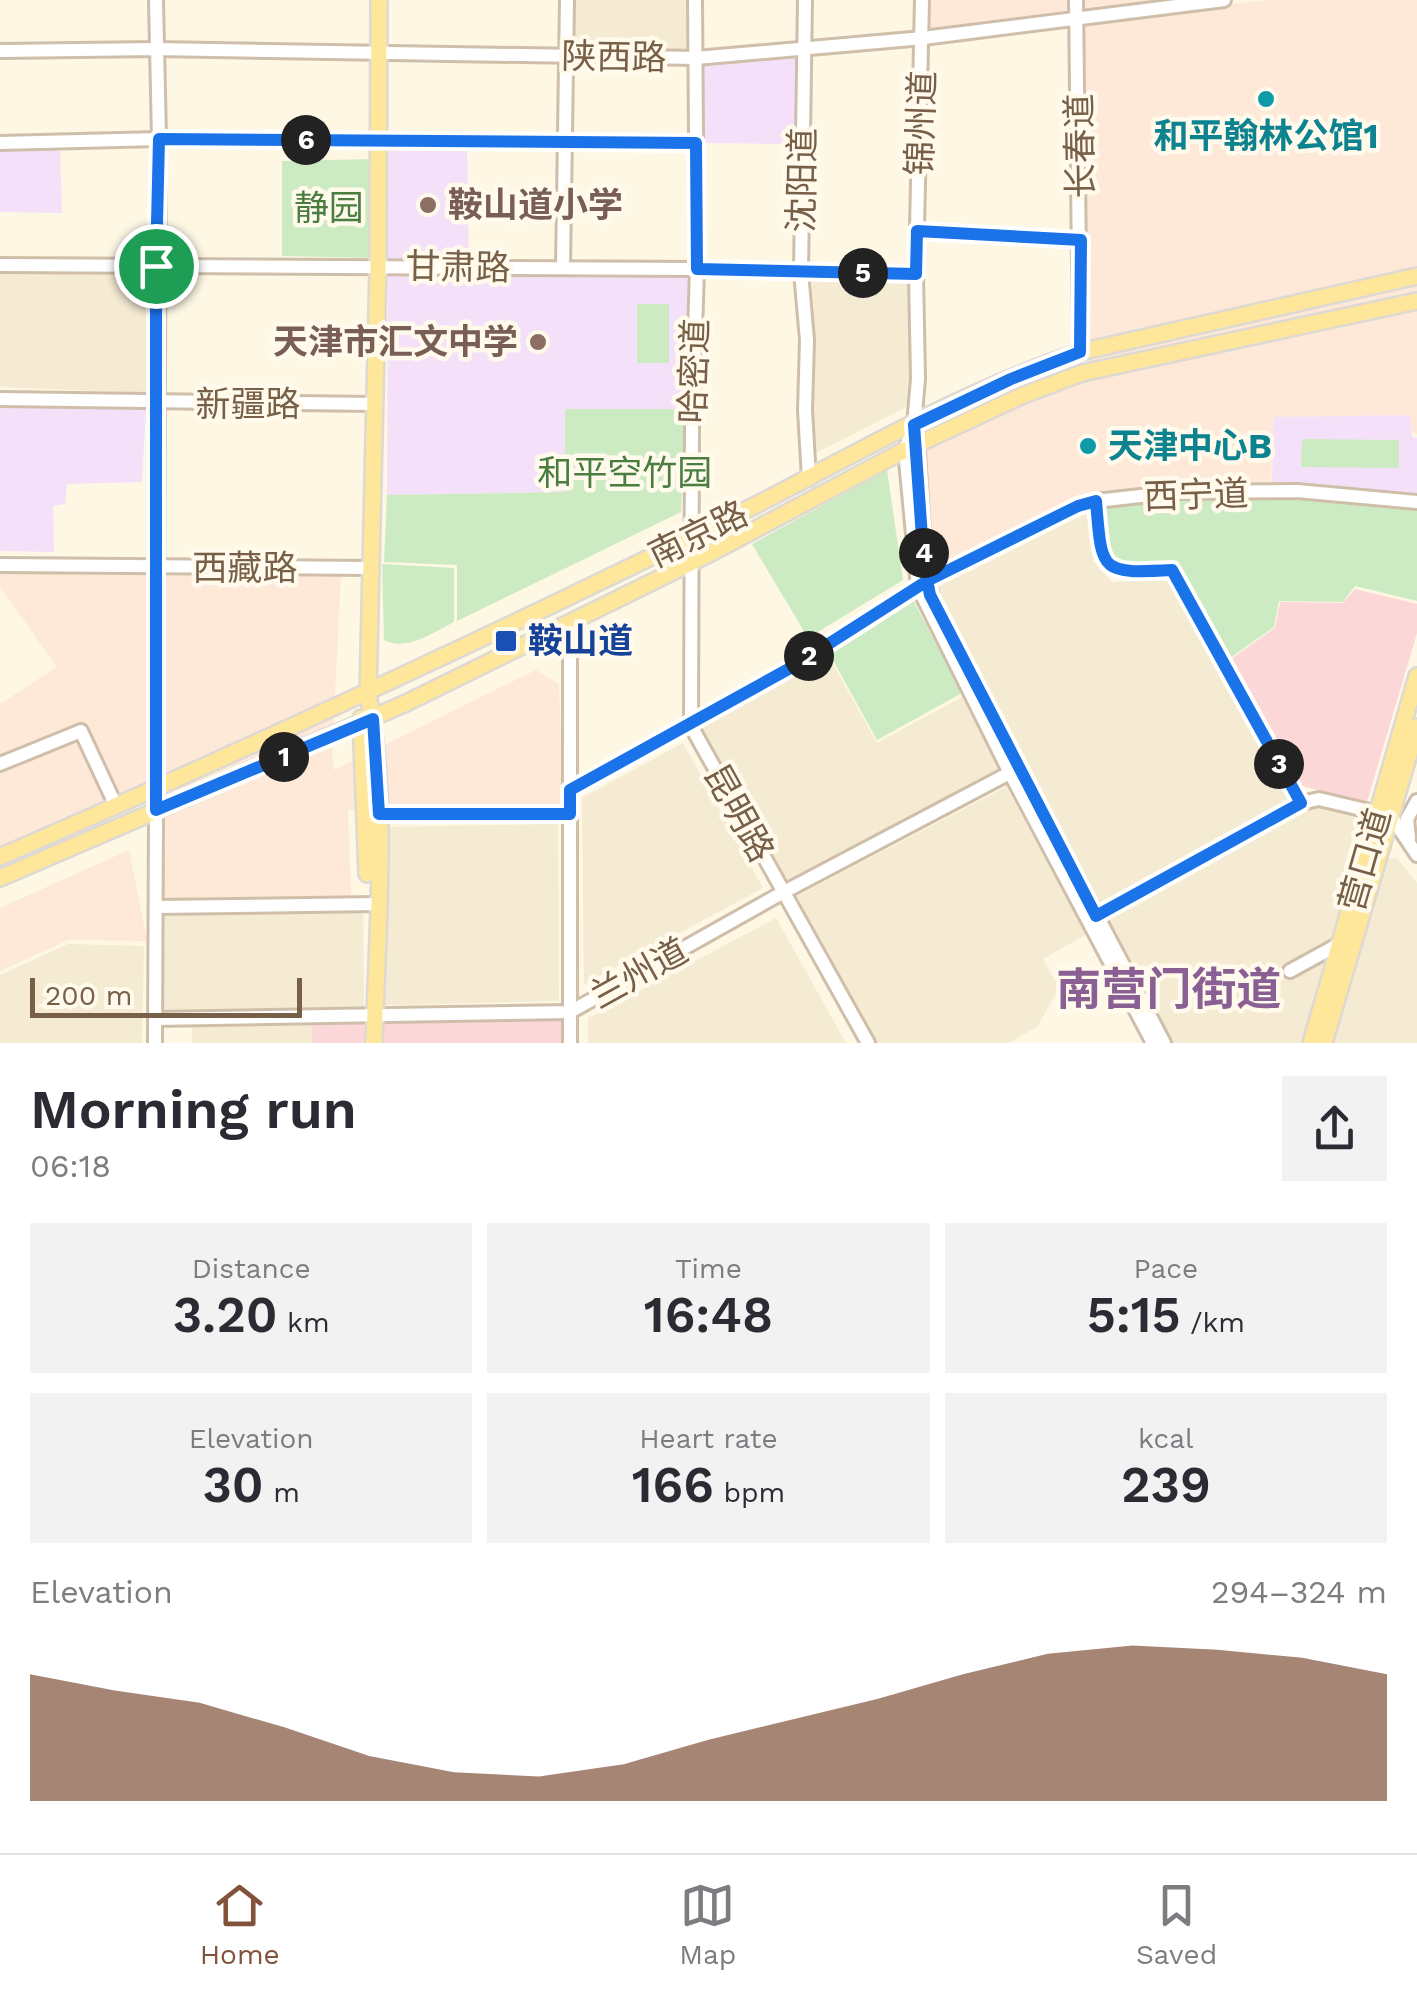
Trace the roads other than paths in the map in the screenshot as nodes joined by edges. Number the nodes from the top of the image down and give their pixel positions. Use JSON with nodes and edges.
{"nodes":[{"id":1,"x":156,"y":0,"type":"edge"},
{"id":2,"x":379,"y":0,"type":"edge"},
{"id":3,"x":567,"y":0,"type":"edge"},
{"id":4,"x":695,"y":0,"type":"edge"},
{"id":5,"x":806,"y":0,"type":"edge"},
{"id":6,"x":922,"y":0,"type":"edge"},
{"id":7,"x":1076,"y":0,"type":"edge"},
{"id":8,"x":1224,"y":0,"type":"edge"},
{"id":9,"x":1078,"y":19,"type":"junction"},
{"id":10,"x":924,"y":38,"type":"junction"},
{"id":11,"x":805,"y":48,"type":"junction"},
{"id":12,"x":156,"y":49,"type":"junction"},
{"id":13,"x":0,"y":51,"type":"edge"},
{"id":14,"x":379,"y":54,"type":"junction"},
{"id":15,"x":566,"y":56,"type":"junction"},
{"id":16,"x":696,"y":58,"type":"junction"},
{"id":17,"x":159,"y":139,"type":"junction"},
{"id":18,"x":379,"y":140,"type":"junction"},
{"id":19,"x":0,"y":143,"type":"edge"},
{"id":20,"x":564,"y":143,"type":"junction"},
{"id":21,"x":696,"y":143,"type":"junction"},
{"id":22,"x":917,"y":231,"type":"junction"},
{"id":23,"x":1081,"y":240,"type":"junction"},
{"id":24,"x":0,"y":264,"type":"edge"},
{"id":25,"x":156,"y":266,"type":"junction"},
{"id":26,"x":378,"y":266,"type":"junction"},
{"id":27,"x":564,"y":268,"type":"junction"},
{"id":28,"x":697,"y":269,"type":"junction"},
{"id":29,"x":800,"y":272,"type":"junction"},
{"id":30,"x":916,"y":274,"type":"junction"},
{"id":31,"x":1417,"y":276,"type":"edge"},
{"id":32,"x":1417,"y":301,"type":"edge"},
{"id":33,"x":1080,"y":352,"type":"junction"},
{"id":34,"x":0,"y":398,"type":"edge"},
{"id":35,"x":156,"y":403,"type":"junction"},
{"id":36,"x":375,"y":404,"type":"junction"},
{"id":37,"x":914,"y":425,"type":"junction"},
{"id":38,"x":912,"y":447,"type":"junction"},
{"id":39,"x":809,"y":479,"type":"junction"},
{"id":40,"x":1096,"y":501,"type":"junction"},
{"id":41,"x":1417,"y":502,"type":"edge"},
{"id":42,"x":693,"y":536,"type":"junction"},
{"id":43,"x":692,"y":562,"type":"junction"},
{"id":44,"x":0,"y":566,"type":"edge"},
{"id":45,"x":155,"y":568,"type":"junction"},
{"id":46,"x":369,"y":568,"type":"junction"},
{"id":47,"x":923,"y":584,"type":"junction"},
{"id":48,"x":570,"y":624,"type":"junction"},
{"id":49,"x":1417,"y":676,"type":"edge"},
{"id":50,"x":397,"y":680,"type":"junction"},
{"id":51,"x":368,"y":694,"type":"junction"},
{"id":52,"x":412,"y":700,"type":"junction"},
{"id":53,"x":368,"y":720,"type":"junction"},
{"id":54,"x":691,"y":726,"type":"junction"},
{"id":55,"x":1417,"y":727,"type":"edge"},
{"id":56,"x":315,"y":744,"type":"junction"},
{"id":57,"x":375,"y":748,"type":"junction"},
{"id":58,"x":0,"y":764,"type":"edge"},
{"id":59,"x":364,"y":767,"type":"junction"},
{"id":60,"x":1015,"y":770,"type":"junction"},
{"id":61,"x":156,"y":789,"type":"junction"},
{"id":62,"x":570,"y":790,"type":"junction"},
{"id":63,"x":1417,"y":801,"type":"edge"},
{"id":64,"x":1301,"y":803,"type":"junction"},
{"id":65,"x":116,"y":806,"type":"junction"},
{"id":66,"x":156,"y":810,"type":"junction"},
{"id":67,"x":379,"y":814,"type":"junction"},
{"id":68,"x":570,"y":814,"type":"junction"},
{"id":69,"x":1386,"y":817,"type":"junction"},
{"id":70,"x":1384,"y":846,"type":"junction"},
{"id":71,"x":1411,"y":850,"type":"edge"},
{"id":72,"x":0,"y":857,"type":"edge"},
{"id":73,"x":1417,"y":866,"type":"edge"},
{"id":74,"x":0,"y":878,"type":"edge"},
{"id":75,"x":782,"y":893,"type":"junction"},
{"id":76,"x":372,"y":904,"type":"junction"},
{"id":77,"x":156,"y":908,"type":"junction"},
{"id":78,"x":1092,"y":918,"type":"junction"},
{"id":79,"x":1358,"y":930,"type":"junction"},
{"id":80,"x":1340,"y":943,"type":"junction"},
{"id":81,"x":1290,"y":970,"type":"dead end"},
{"id":82,"x":570,"y":1012,"type":"junction"},
{"id":83,"x":371,"y":1015,"type":"junction"},
{"id":84,"x":156,"y":1019,"type":"junction"},
{"id":85,"x":155,"y":1043,"type":"edge"},
{"id":86,"x":371,"y":1043,"type":"edge"},
{"id":87,"x":570,"y":1043,"type":"edge"},
{"id":88,"x":868,"y":1043,"type":"edge"},
{"id":89,"x":1153,"y":1043,"type":"edge"},
{"id":90,"x":1164,"y":1043,"type":"edge"},
{"id":91,"x":1311,"y":1043,"type":"edge"},
{"id":92,"x":1324,"y":1043,"type":"edge"}],
"edges":[{"from":1,"to":12,"type":"street"},
{"from":2,"to":14,"type":"main road"},
{"from":3,"to":15,"type":"street"},
{"from":4,"to":16,"type":"street","name":"哈密道"},
{"from":5,"to":11,"type":"street","name":"沈阳道"},
{"from":6,"to":10,"type":"street","name":"锦州道"},
{"from":7,"to":9,"type":"street","name":"长春道"},
{"from":8,"to":9,"type":"street","name":"陕西路"},
{"from":9,"to":10,"type":"street","name":"陕西路"},
{"from":9,"to":23,"type":"street","name":"长春道"},
{"from":10,"to":11,"type":"street","name":"陕西路"},
{"from":10,"to":22,"type":"street","name":"锦州道"},
{"from":11,"to":16,"type":"street","name":"陕西路"},
{"from":11,"to":29,"type":"street","name":"沈阳道"},
{"from":12,"to":13,"type":"street","name":"陕西路"},
{"from":12,"to":14,"type":"street","name":"陕西路"},
{"from":12,"to":17,"type":"street"},
{"from":14,"to":15,"type":"street","name":"陕西路"},
{"from":14,"to":18,"type":"main road"},
{"from":15,"to":16,"type":"street","name":"陕西路"},
{"from":15,"to":20,"type":"street"},
{"from":16,"to":21,"type":"street","name":"哈密道"},
{"from":17,"to":18,"type":"street"},
{"from":17,"to":19,"type":"street"},
{"from":17,"to":25,"type":"street"},
{"from":18,"to":20,"type":"street"},
{"from":18,"to":26,"type":"main road"},
{"from":20,"to":21,"type":"street"},
{"from":20,"to":27,"type":"street"},
{"from":21,"to":28,"type":"street","name":"哈密道"},
{"from":22,"to":23,"type":"street"},
{"from":22,"to":30,"type":"street","name":"锦州道"},
{"from":23,"to":33,"type":"street","name":"长春道"},
{"from":24,"to":25,"type":"street","name":"甘肃路"},
{"from":25,"to":26,"type":"street","name":"甘肃路"},
{"from":25,"to":35,"type":"street"},
{"from":26,"to":27,"type":"street","name":"甘肃路"},
{"from":26,"to":36,"type":"main road"},
{"from":27,"to":28,"type":"street","name":"甘肃路"},
{"from":28,"to":29,"type":"street","name":"甘肃路"},
{"from":28,"to":42,"type":"street","name":"哈密道"},
{"from":29,"to":30,"type":"street","name":"甘肃路"},
{"from":29,"to":39,"type":"street","name":"沈阳道"},
{"from":30,"to":37,"type":"street","name":"锦州道"},
{"from":31,"to":33,"type":"main road","name":"南京路"},
{"from":32,"to":38,"type":"main road","name":"南京路"},
{"from":33,"to":37,"type":"main road","name":"南京路"},
{"from":34,"to":35,"type":"street","name":"新疆路"},
{"from":35,"to":36,"type":"street","name":"新疆路"},
{"from":35,"to":45,"type":"street"},
{"from":36,"to":46,"type":"main road"},
{"from":37,"to":38,"type":"street","name":"锦州道"},
{"from":37,"to":39,"type":"main road","name":"南京路"},
{"from":38,"to":43,"type":"main road","name":"南京路"},
{"from":38,"to":47,"type":"street"},
{"from":39,"to":42,"type":"main road","name":"南京路"},
{"from":40,"to":41,"type":"street","name":"西宁道"},
{"from":40,"to":47,"type":"street","name":"西宁道"},
{"from":40,"to":64,"type":"street"},
{"from":42,"to":43,"type":"street","name":"哈密道"},
{"from":42,"to":50,"type":"main road","name":"南京路"},
{"from":43,"to":48,"type":"main road","name":"南京路"},
{"from":43,"to":54,"type":"street","name":"昆明路"},
{"from":44,"to":45,"type":"street","name":"西藏路"},
{"from":45,"to":46,"type":"street","name":"西藏路"},
{"from":45,"to":61,"type":"street"},
{"from":46,"to":51,"type":"main road"},
{"from":47,"to":54,"type":"street","name":"西宁道"},
{"from":47,"to":60,"type":"street"},
{"from":48,"to":52,"type":"main road","name":"南京路"},
{"from":48,"to":62,"type":"street"},
{"from":49,"to":69,"type":"main road","name":"营口道"},
{"from":50,"to":51,"type":"main road","name":"南京路"},
{"from":50,"to":53,"type":"main road"},
{"from":51,"to":53,"type":"main road"},
{"from":51,"to":61,"type":"main road","name":"南京路"},
{"from":52,"to":53,"type":"main road","name":"南京路"},
{"from":52,"to":57,"type":"main road"},
{"from":53,"to":56,"type":"main road","name":"南京路"},
{"from":53,"to":57,"type":"main road"},
{"from":53,"to":59,"type":"main road"},
{"from":54,"to":62,"type":"street","name":"西宁道"},
{"from":54,"to":75,"type":"street","name":"昆明路"},
{"from":55,"to":69,"type":"main road","name":"营口道"},
{"from":56,"to":59,"type":"main road"},
{"from":56,"to":66,"type":"main road","name":"南京路"},
{"from":57,"to":67,"type":"main road"},
{"from":58,"to":65,"type":"street"},
{"from":59,"to":76,"type":"main road"},
{"from":60,"to":75,"type":"street","name":"兰州道"},
{"from":60,"to":78,"type":"street"},
{"from":61,"to":65,"type":"main road","name":"南京路"},
{"from":61,"to":66,"type":"street"},
{"from":62,"to":68,"type":"street"},
{"from":63,"to":69,"type":"street"},
{"from":63,"to":71,"type":"street"},
{"from":64,"to":69,"type":"street"},
{"from":64,"to":78,"type":"street"},
{"from":65,"to":72,"type":"main road","name":"南京路"},
{"from":66,"to":74,"type":"main road","name":"南京路"},
{"from":66,"to":77,"type":"street"},
{"from":67,"to":68,"type":"street"},
{"from":67,"to":76,"type":"main road"},
{"from":68,"to":82,"type":"street"},
{"from":69,"to":70,"type":"main road","name":"营口道"},
{"from":69,"to":71,"type":"street"},
{"from":69,"to":80,"type":"main road","name":"营口道"},
{"from":70,"to":71,"type":"street"},
{"from":70,"to":79,"type":"main road","name":"营口道"},
{"from":71,"to":73,"type":"street"},
{"from":75,"to":82,"type":"street","name":"兰州道"},
{"from":75,"to":88,"type":"street","name":"昆明路"},
{"from":76,"to":77,"type":"street"},
{"from":76,"to":83,"type":"main road"},
{"from":77,"to":84,"type":"street"},
{"from":78,"to":89,"type":"street"},
{"from":78,"to":90,"type":"street"},
{"from":79,"to":80,"type":"main road"},
{"from":79,"to":92,"type":"main road","name":"营口道"},
{"from":80,"to":81,"type":"street"},
{"from":80,"to":91,"type":"main road","name":"营口道"},
{"from":82,"to":83,"type":"street","name":"兰州道"},
{"from":82,"to":87,"type":"street"},
{"from":83,"to":84,"type":"street","name":"兰州道"},
{"from":83,"to":86,"type":"main road"},
{"from":84,"to":85,"type":"street"}]}
